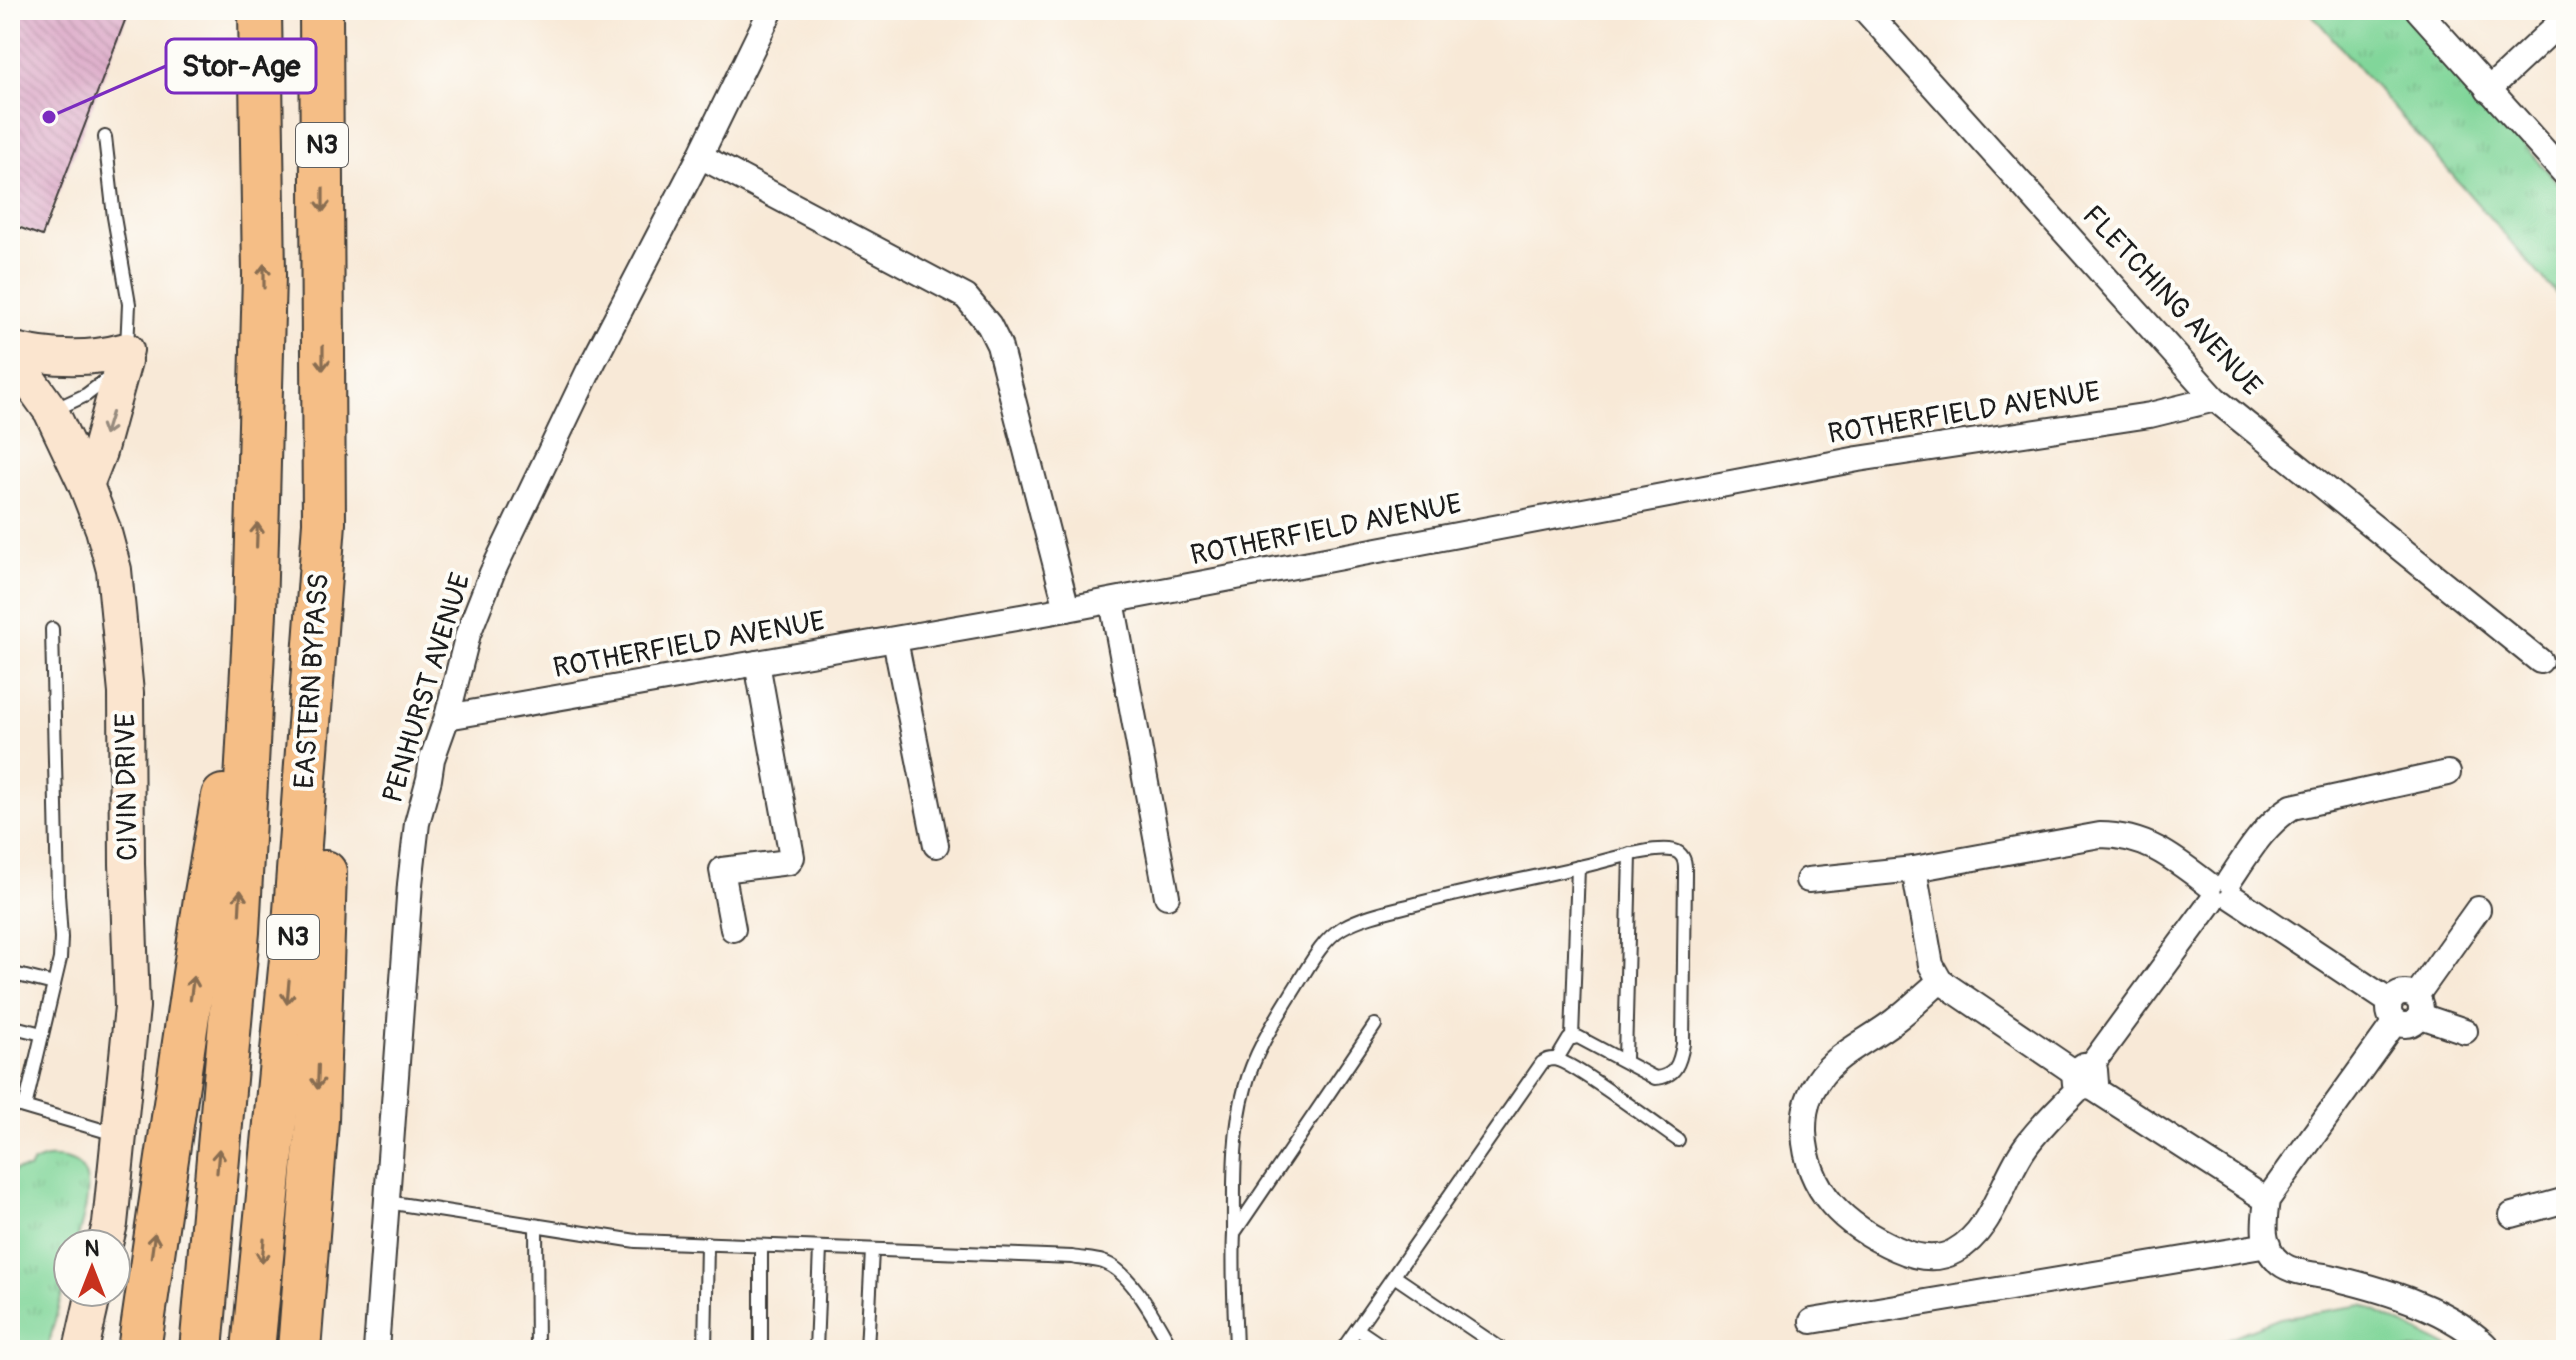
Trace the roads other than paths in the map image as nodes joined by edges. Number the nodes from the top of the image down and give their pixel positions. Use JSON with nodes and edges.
{"nodes":[{"id":1,"x":260,"y":10,"type":"edge"},
{"id":2,"x":321,"y":10,"type":"edge"},
{"id":3,"x":771,"y":10,"type":"edge"},
{"id":4,"x":1865,"y":10,"type":"edge"},
{"id":5,"x":2418,"y":10,"type":"edge"},
{"id":6,"x":2566,"y":17,"type":"edge"},
{"id":7,"x":2488,"y":90,"type":"junction"},
{"id":8,"x":105,"y":137,"type":"dead end"},
{"id":9,"x":700,"y":156,"type":"junction"},
{"id":10,"x":2566,"y":175,"type":"edge"},
{"id":11,"x":10,"y":352,"type":"edge"},
{"id":12,"x":125,"y":356,"type":"junction"},
{"id":13,"x":2215,"y":399,"type":"junction"},
{"id":14,"x":51,"y":411,"type":"junction"},
{"id":15,"x":86,"y":485,"type":"junction"},
{"id":16,"x":324,"y":523,"type":"junction"},
{"id":17,"x":1112,"y":601,"type":"junction"},
{"id":18,"x":1067,"y":609,"type":"junction"},
{"id":19,"x":255,"y":613,"type":"junction"},
{"id":20,"x":52,"y":629,"type":"dead end"},
{"id":21,"x":895,"y":640,"type":"junction"},
{"id":22,"x":2540,"y":661,"type":"dead end"},
{"id":23,"x":757,"y":663,"type":"junction"},
{"id":24,"x":447,"y":717,"type":"junction"},
{"id":25,"x":2448,"y":773,"type":"dead end"},
{"id":26,"x":2566,"y":773,"type":"edge"},
{"id":27,"x":2566,"y":789,"type":"edge"},
{"id":28,"x":936,"y":845,"type":"dead end"},
{"id":29,"x":1630,"y":854,"type":"junction"},
{"id":30,"x":1578,"y":867,"type":"junction"},
{"id":31,"x":1914,"y":869,"type":"junction"},
{"id":32,"x":1808,"y":880,"type":"dead end"},
{"id":33,"x":2220,"y":891,"type":"junction"},
{"id":34,"x":1167,"y":896,"type":"dead end"},
{"id":35,"x":2478,"y":909,"type":"dead end"},
{"id":36,"x":733,"y":929,"type":"dead end"},
{"id":37,"x":10,"y":973,"type":"edge"},
{"id":38,"x":1940,"y":981,"type":"junction"},
{"id":39,"x":54,"y":984,"type":"junction"},
{"id":40,"x":2418,"y":1006,"type":"junction"},
{"id":41,"x":2393,"y":1012,"type":"junction"},
{"id":42,"x":1375,"y":1025,"type":"dead end"},
{"id":43,"x":10,"y":1026,"type":"edge"},
{"id":44,"x":2465,"y":1031,"type":"dead end"},
{"id":45,"x":42,"y":1034,"type":"junction"},
{"id":46,"x":1572,"y":1038,"type":"junction"},
{"id":47,"x":1557,"y":1059,"type":"junction"},
{"id":48,"x":1625,"y":1060,"type":"junction"},
{"id":49,"x":2084,"y":1078,"type":"junction"},
{"id":50,"x":10,"y":1103,"type":"edge"},
{"id":51,"x":25,"y":1107,"type":"junction"},
{"id":52,"x":118,"y":1134,"type":"junction"},
{"id":53,"x":1678,"y":1140,"type":"dead end"},
{"id":54,"x":2267,"y":1200,"type":"junction"},
{"id":55,"x":2566,"y":1200,"type":"edge"},
{"id":56,"x":387,"y":1202,"type":"junction"},
{"id":57,"x":2512,"y":1215,"type":"dead end"},
{"id":58,"x":536,"y":1226,"type":"junction"},
{"id":59,"x":109,"y":1228,"type":"edge"},
{"id":60,"x":1234,"y":1233,"type":"junction"},
{"id":61,"x":707,"y":1243,"type":"junction"},
{"id":62,"x":2268,"y":1245,"type":"junction"},
{"id":63,"x":761,"y":1246,"type":"junction"},
{"id":64,"x":820,"y":1248,"type":"junction"},
{"id":65,"x":872,"y":1250,"type":"junction"},
{"id":66,"x":1394,"y":1276,"type":"junction"},
{"id":67,"x":90,"y":1308,"type":"edge"},
{"id":68,"x":1812,"y":1321,"type":"dead end"},
{"id":69,"x":1357,"y":1329,"type":"junction"},
{"id":70,"x":81,"y":1350,"type":"edge"},
{"id":71,"x":137,"y":1350,"type":"edge"},
{"id":72,"x":201,"y":1350,"type":"edge"},
{"id":73,"x":253,"y":1350,"type":"edge"},
{"id":74,"x":299,"y":1350,"type":"edge"},
{"id":75,"x":376,"y":1350,"type":"edge"},
{"id":76,"x":537,"y":1350,"type":"edge"},
{"id":77,"x":705,"y":1350,"type":"edge"},
{"id":78,"x":761,"y":1350,"type":"edge"},
{"id":79,"x":816,"y":1350,"type":"edge"},
{"id":80,"x":867,"y":1350,"type":"edge"},
{"id":81,"x":1173,"y":1350,"type":"edge"},
{"id":82,"x":1236,"y":1350,"type":"edge"},
{"id":83,"x":1342,"y":1350,"type":"edge"},
{"id":84,"x":1388,"y":1350,"type":"edge"},
{"id":85,"x":1503,"y":1350,"type":"edge"},
{"id":86,"x":2490,"y":1350,"type":"edge"}],
"edges":[{"from":19,"to":1,"type":"highway","name":"EASTERN BYPASS","number":"N3","one_way":true},
{"from":2,"to":16,"type":"highway","name":"EASTERN BYPASS","number":"N3","one_way":true},
{"from":3,"to":9,"type":"street","name":"PENHURST AVENUE"},
{"from":4,"to":13,"type":"street","name":"FLETCHING AVENUE"},
{"from":5,"to":7,"type":"street"},
{"from":6,"to":7,"type":"street"},
{"from":7,"to":10,"type":"street"},
{"from":8,"to":12,"type":"lane"},
{"from":9,"to":18,"type":"street"},
{"from":9,"to":24,"type":"street","name":"PENHURST AVENUE"},
{"from":11,"to":12,"type":"main road"},
{"from":11,"to":14,"type":"main road","name":"CIVIN DRIVE"},
{"from":12,"to":14,"type":"lane"},
{"from":12,"to":15,"type":"main road","one_way":true},
{"from":13,"to":17,"type":"street","name":"ROTHERFIELD AVENUE"},
{"from":13,"to":22,"type":"street","name":"FLETCHING AVENUE"},
{"from":14,"to":15,"type":"main road","name":"CIVIN DRIVE"},
{"from":15,"to":52,"type":"main road","name":"CIVIN DRIVE"},
{"from":16,"to":73,"type":"highway","name":"EASTERN BYPASS","number":"N3","one_way":true},
{"from":16,"to":74,"type":"highway","one_way":true},
{"from":17,"to":18,"type":"street","name":"ROTHERFIELD AVENUE"},
{"from":17,"to":34,"type":"street"},
{"from":18,"to":21,"type":"street","name":"ROTHERFIELD AVENUE"},
{"from":71,"to":19,"type":"highway","one_way":true},
{"from":72,"to":19,"type":"highway","name":"EASTERN BYPASS","number":"N3","one_way":true},
{"from":20,"to":39,"type":"lane"},
{"from":21,"to":23,"type":"street","name":"ROTHERFIELD AVENUE"},
{"from":21,"to":28,"type":"street"},
{"from":23,"to":24,"type":"street","name":"ROTHERFIELD AVENUE"},
{"from":23,"to":36,"type":"street"},
{"from":24,"to":56,"type":"street","name":"PENHURST AVENUE"},
{"from":25,"to":33,"type":"street"},
{"from":26,"to":27,"type":"lane"},
{"from":29,"to":30,"type":"lane"},
{"from":29,"to":48,"type":"lane"},
{"from":29,"to":48,"type":"lane"},
{"from":30,"to":46,"type":"lane"},
{"from":30,"to":60,"type":"lane"},
{"from":31,"to":32,"type":"street"},
{"from":31,"to":33,"type":"street"},
{"from":31,"to":38,"type":"street"},
{"from":33,"to":41,"type":"street"},
{"from":33,"to":49,"type":"street"},
{"from":35,"to":40,"type":"street"},
{"from":37,"to":39,"type":"lane"},
{"from":38,"to":49,"type":"street"},
{"from":38,"to":49,"type":"street"},
{"from":39,"to":45,"type":"lane"},
{"from":40,"to":41,"type":"street"},
{"from":40,"to":44,"type":"street"},
{"from":41,"to":54,"type":"street"},
{"from":42,"to":60,"type":"lane"},
{"from":43,"to":45,"type":"lane"},
{"from":45,"to":51,"type":"lane"},
{"from":46,"to":47,"type":"lane"},
{"from":46,"to":48,"type":"lane"},
{"from":47,"to":53,"type":"lane"},
{"from":47,"to":66,"type":"lane"},
{"from":49,"to":54,"type":"street"},
{"from":50,"to":51,"type":"lane"},
{"from":51,"to":52,"type":"lane"},
{"from":52,"to":59,"type":"main road","name":"CIVIN DRIVE"},
{"from":54,"to":62,"type":"street"},
{"from":55,"to":57,"type":"street"},
{"from":56,"to":58,"type":"lane"},
{"from":56,"to":75,"type":"street","name":"PENHURST AVENUE"},
{"from":58,"to":61,"type":"lane"},
{"from":58,"to":76,"type":"lane"},
{"from":60,"to":82,"type":"lane"},
{"from":61,"to":63,"type":"lane"},
{"from":61,"to":77,"type":"lane"},
{"from":62,"to":68,"type":"street"},
{"from":62,"to":86,"type":"street"},
{"from":63,"to":64,"type":"lane"},
{"from":63,"to":78,"type":"lane"},
{"from":64,"to":65,"type":"lane"},
{"from":64,"to":79,"type":"lane"},
{"from":65,"to":80,"type":"lane"},
{"from":65,"to":81,"type":"lane"},
{"from":66,"to":69,"type":"lane"},
{"from":66,"to":85,"type":"lane"},
{"from":67,"to":70,"type":"main road"},
{"from":69,"to":83,"type":"lane"},
{"from":69,"to":84,"type":"lane"}]}
